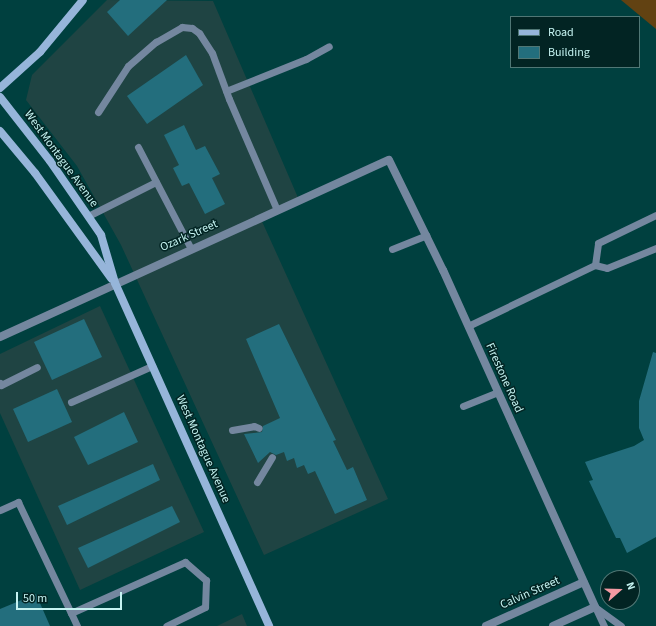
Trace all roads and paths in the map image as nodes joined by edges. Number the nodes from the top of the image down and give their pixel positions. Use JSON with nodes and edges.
{"nodes":[{"id":1,"x":84,"y":0,"type":"edge"},
{"id":2,"x":329,"y":46,"type":"dead end"},
{"id":3,"x":0,"y":88,"type":"edge"},
{"id":4,"x":226,"y":91,"type":"junction"},
{"id":5,"x":0,"y":97,"type":"edge"},
{"id":6,"x":98,"y":112,"type":"dead end"},
{"id":7,"x":0,"y":130,"type":"edge"},
{"id":8,"x":138,"y":147,"type":"dead end"},
{"id":9,"x":389,"y":160,"type":"joint"},
{"id":10,"x":156,"y":182,"type":"junction"},
{"id":11,"x":277,"y":210,"type":"junction"},
{"id":12,"x":656,"y":215,"type":"edge"},
{"id":13,"x":88,"y":216,"type":"junction"},
{"id":14,"x":426,"y":235,"type":"junction"},
{"id":15,"x":191,"y":248,"type":"junction"},
{"id":16,"x":656,"y":248,"type":"edge"},
{"id":17,"x":392,"y":249,"type":"dead end"},
{"id":18,"x":595,"y":265,"type":"junction"},
{"id":19,"x":115,"y":283,"type":"junction"},
{"id":20,"x":468,"y":326,"type":"junction"},
{"id":21,"x":0,"y":337,"type":"edge"},
{"id":22,"x":152,"y":366,"type":"junction"},
{"id":23,"x":37,"y":367,"type":"dead end"},
{"id":24,"x":0,"y":383,"type":"edge"},
{"id":25,"x":497,"y":392,"type":"junction"},
{"id":26,"x":71,"y":402,"type":"dead end"},
{"id":27,"x":463,"y":406,"type":"dead end"},
{"id":28,"x":259,"y":428,"type":"dead end"},
{"id":29,"x":232,"y":430,"type":"dead end"},
{"id":30,"x":272,"y":457,"type":"dead end"},
{"id":31,"x":257,"y":482,"type":"dead end"},
{"id":32,"x":0,"y":510,"type":"edge"},
{"id":33,"x":584,"y":582,"type":"junction"},
{"id":34,"x":595,"y":607,"type":"junction"},
{"id":35,"x":71,"y":613,"type":"junction"},
{"id":36,"x":77,"y":626,"type":"edge"},
{"id":37,"x":166,"y":626,"type":"edge"},
{"id":38,"x":269,"y":626,"type":"edge"},
{"id":39,"x":486,"y":626,"type":"edge"},
{"id":40,"x":553,"y":626,"type":"edge"},
{"id":41,"x":604,"y":626,"type":"edge"},
{"id":42,"x":621,"y":626,"type":"edge"}],
"edges":[{"from":1,"to":3,"type":"main road"},
{"from":2,"to":4,"type":"lane"},
{"from":4,"to":6,"type":"lane"},
{"from":4,"to":11,"type":"lane"},
{"from":5,"to":13,"type":"main road","name":"West Montague Avenue"},
{"from":7,"to":19,"type":"main road","name":"West Montague Avenue"},
{"from":8,"to":10,"type":"lane"},
{"from":9,"to":11,"type":"street","name":"Ozark Street"},
{"from":9,"to":14,"type":"street","name":"Firestone Road"},
{"from":10,"to":13,"type":"lane"},
{"from":10,"to":15,"type":"lane"},
{"from":11,"to":15,"type":"street","name":"Ozark Street"},
{"from":12,"to":18,"type":"lane"},
{"from":13,"to":19,"type":"main road","name":"West Montague Avenue"},
{"from":14,"to":17,"type":"lane"},
{"from":14,"to":20,"type":"street","name":"Firestone Road"},
{"from":15,"to":19,"type":"street","name":"Ozark Street"},
{"from":16,"to":18,"type":"lane"},
{"from":18,"to":20,"type":"lane"},
{"from":19,"to":21,"type":"street","name":"Ozark Street"},
{"from":19,"to":22,"type":"main road","name":"West Montague Avenue"},
{"from":20,"to":25,"type":"street","name":"Firestone Road"},
{"from":22,"to":26,"type":"lane"},
{"from":22,"to":38,"type":"main road","name":"West Montague Avenue"},
{"from":23,"to":24,"type":"lane"},
{"from":25,"to":27,"type":"lane"},
{"from":25,"to":33,"type":"street","name":"Firestone Road"},
{"from":28,"to":29,"type":"lane"},
{"from":30,"to":31,"type":"lane"},
{"from":32,"to":35,"type":"lane"},
{"from":33,"to":34,"type":"street","name":"Firestone Road"},
{"from":33,"to":39,"type":"street","name":"Calvin Street"},
{"from":34,"to":40,"type":"street"},
{"from":34,"to":41,"type":"lane"},
{"from":34,"to":42,"type":"lane"},
{"from":35,"to":36,"type":"lane"},
{"from":35,"to":37,"type":"lane"}]}
